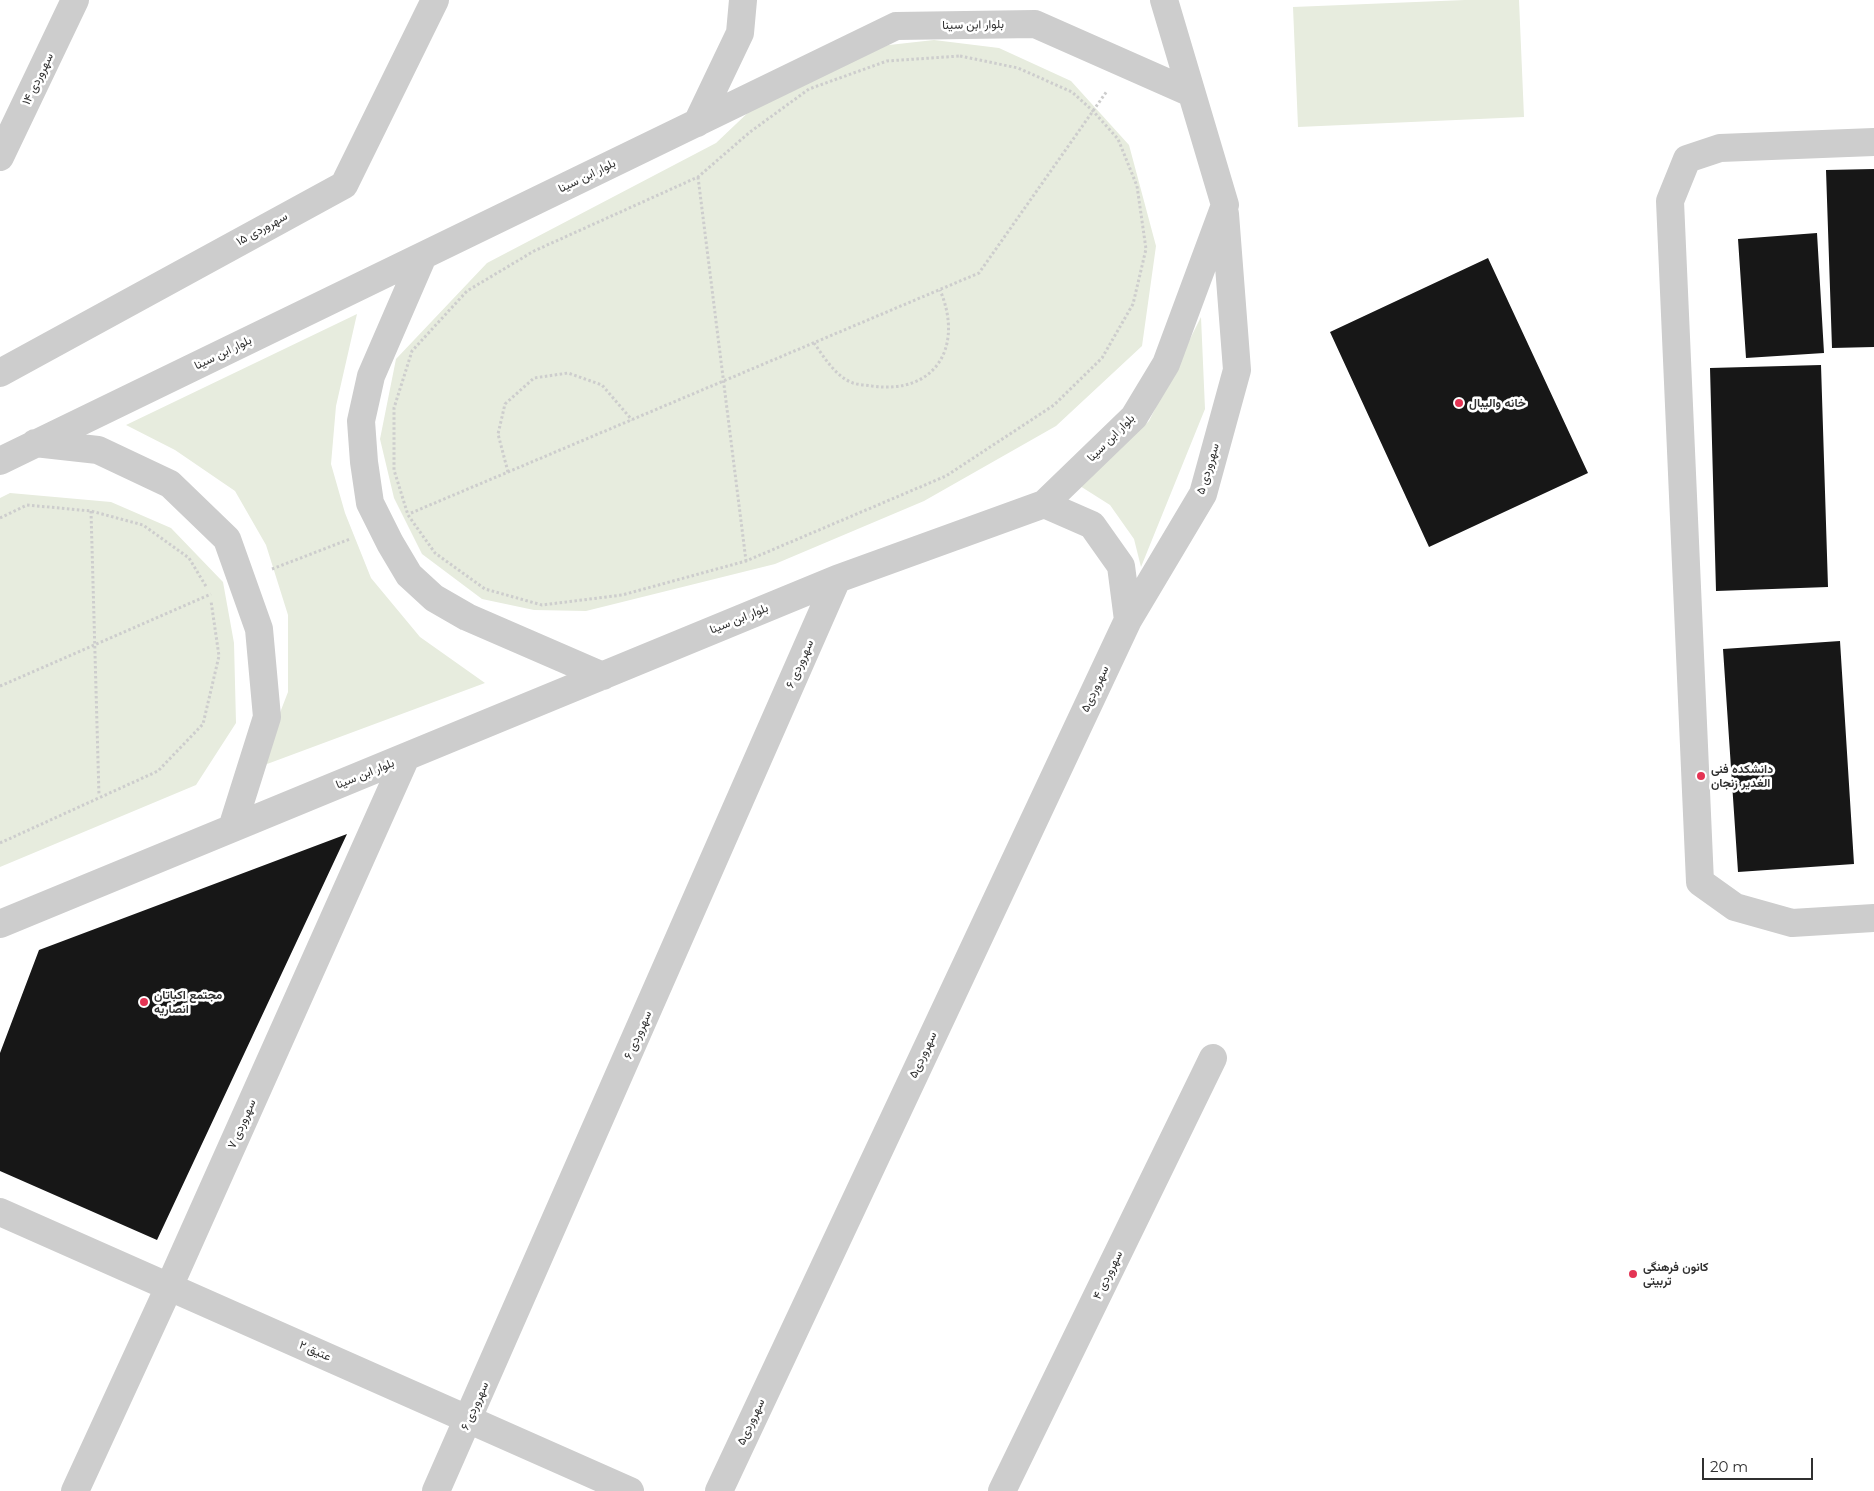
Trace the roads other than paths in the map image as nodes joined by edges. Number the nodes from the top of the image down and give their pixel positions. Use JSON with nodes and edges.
{"nodes":[{"id":1,"x":75,"y":0,"type":"edge"},
{"id":2,"x":435,"y":0,"type":"edge"},
{"id":3,"x":743,"y":0,"type":"edge"},
{"id":4,"x":1164,"y":0,"type":"edge"},
{"id":5,"x":1191,"y":92,"type":"junction"},
{"id":6,"x":696,"y":122,"type":"junction"},
{"id":7,"x":1874,"y":142,"type":"edge"},
{"id":8,"x":0,"y":157,"type":"edge"},
{"id":9,"x":1225,"y":205,"type":"junction"},
{"id":10,"x":422,"y":256,"type":"junction"},
{"id":11,"x":0,"y":373,"type":"edge"},
{"id":12,"x":35,"y":444,"type":"junction"},
{"id":13,"x":0,"y":461,"type":"edge"},
{"id":14,"x":1044,"y":504,"type":"junction"},
{"id":15,"x":837,"y":579,"type":"junction"},
{"id":16,"x":1128,"y":620,"type":"junction"},
{"id":17,"x":603,"y":676,"type":"junction"},
{"id":18,"x":406,"y":757,"type":"junction"},
{"id":19,"x":232,"y":828,"type":"junction"},
{"id":20,"x":1874,"y":918,"type":"edge"},
{"id":21,"x":0,"y":924,"type":"edge"},
{"id":22,"x":1214,"y":1058,"type":"dead end"},
{"id":23,"x":0,"y":1212,"type":"edge"},
{"id":24,"x":169,"y":1286,"type":"junction"},
{"id":25,"x":469,"y":1420,"type":"junction"},
{"id":26,"x":75,"y":1491,"type":"edge"},
{"id":27,"x":436,"y":1491,"type":"edge"},
{"id":28,"x":630,"y":1491,"type":"edge"},
{"id":29,"x":719,"y":1491,"type":"edge"},
{"id":30,"x":1002,"y":1491,"type":"edge"}],
"edges":[{"from":1,"to":8,"type":"street","name":"سهروردی ۱۴"},
{"from":2,"to":11,"type":"street","name":"سهروردی ۱۵"},
{"from":3,"to":6,"type":"street"},
{"from":4,"to":5,"type":"street"},
{"from":5,"to":6,"type":"street","name":"بلوار ابن سینا"},
{"from":5,"to":9,"type":"street"},
{"from":6,"to":10,"type":"street","name":"بلوار ابن سینا"},
{"from":7,"to":20,"type":"street"},
{"from":9,"to":14,"type":"street","name":"بلوار ابن سینا"},
{"from":9,"to":16,"type":"street","name":"سهروردی ۵"},
{"from":10,"to":12,"type":"street","name":"بلوار ابن سینا"},
{"from":10,"to":17,"type":"street"},
{"from":12,"to":13,"type":"street","name":"بلوار ابن سینا"},
{"from":12,"to":19,"type":"street"},
{"from":14,"to":15,"type":"street","name":"بلوار ابن سینا"},
{"from":14,"to":16,"type":"street"},
{"from":15,"to":17,"type":"street","name":"بلوار ابن سینا"},
{"from":15,"to":25,"type":"street","name":"سهروردی ۶"},
{"from":16,"to":29,"type":"street","name":"سهروردی۵"},
{"from":17,"to":18,"type":"street","name":"بلوار ابن سینا"},
{"from":18,"to":19,"type":"street","name":"بلوار ابن سینا"},
{"from":18,"to":24,"type":"street","name":"سهروردی ۷"},
{"from":19,"to":21,"type":"street","name":"بلوار ابن سینا"},
{"from":22,"to":30,"type":"street","name":"سهروردی ۴"},
{"from":23,"to":24,"type":"street","name":"عتیق ۲"},
{"from":24,"to":25,"type":"street","name":"عتیق ۲"},
{"from":24,"to":26,"type":"street","name":"سهروردی ۷"},
{"from":25,"to":27,"type":"street","name":"سهروردی ۶"},
{"from":25,"to":28,"type":"street","name":"عتیق ۲"}]}
